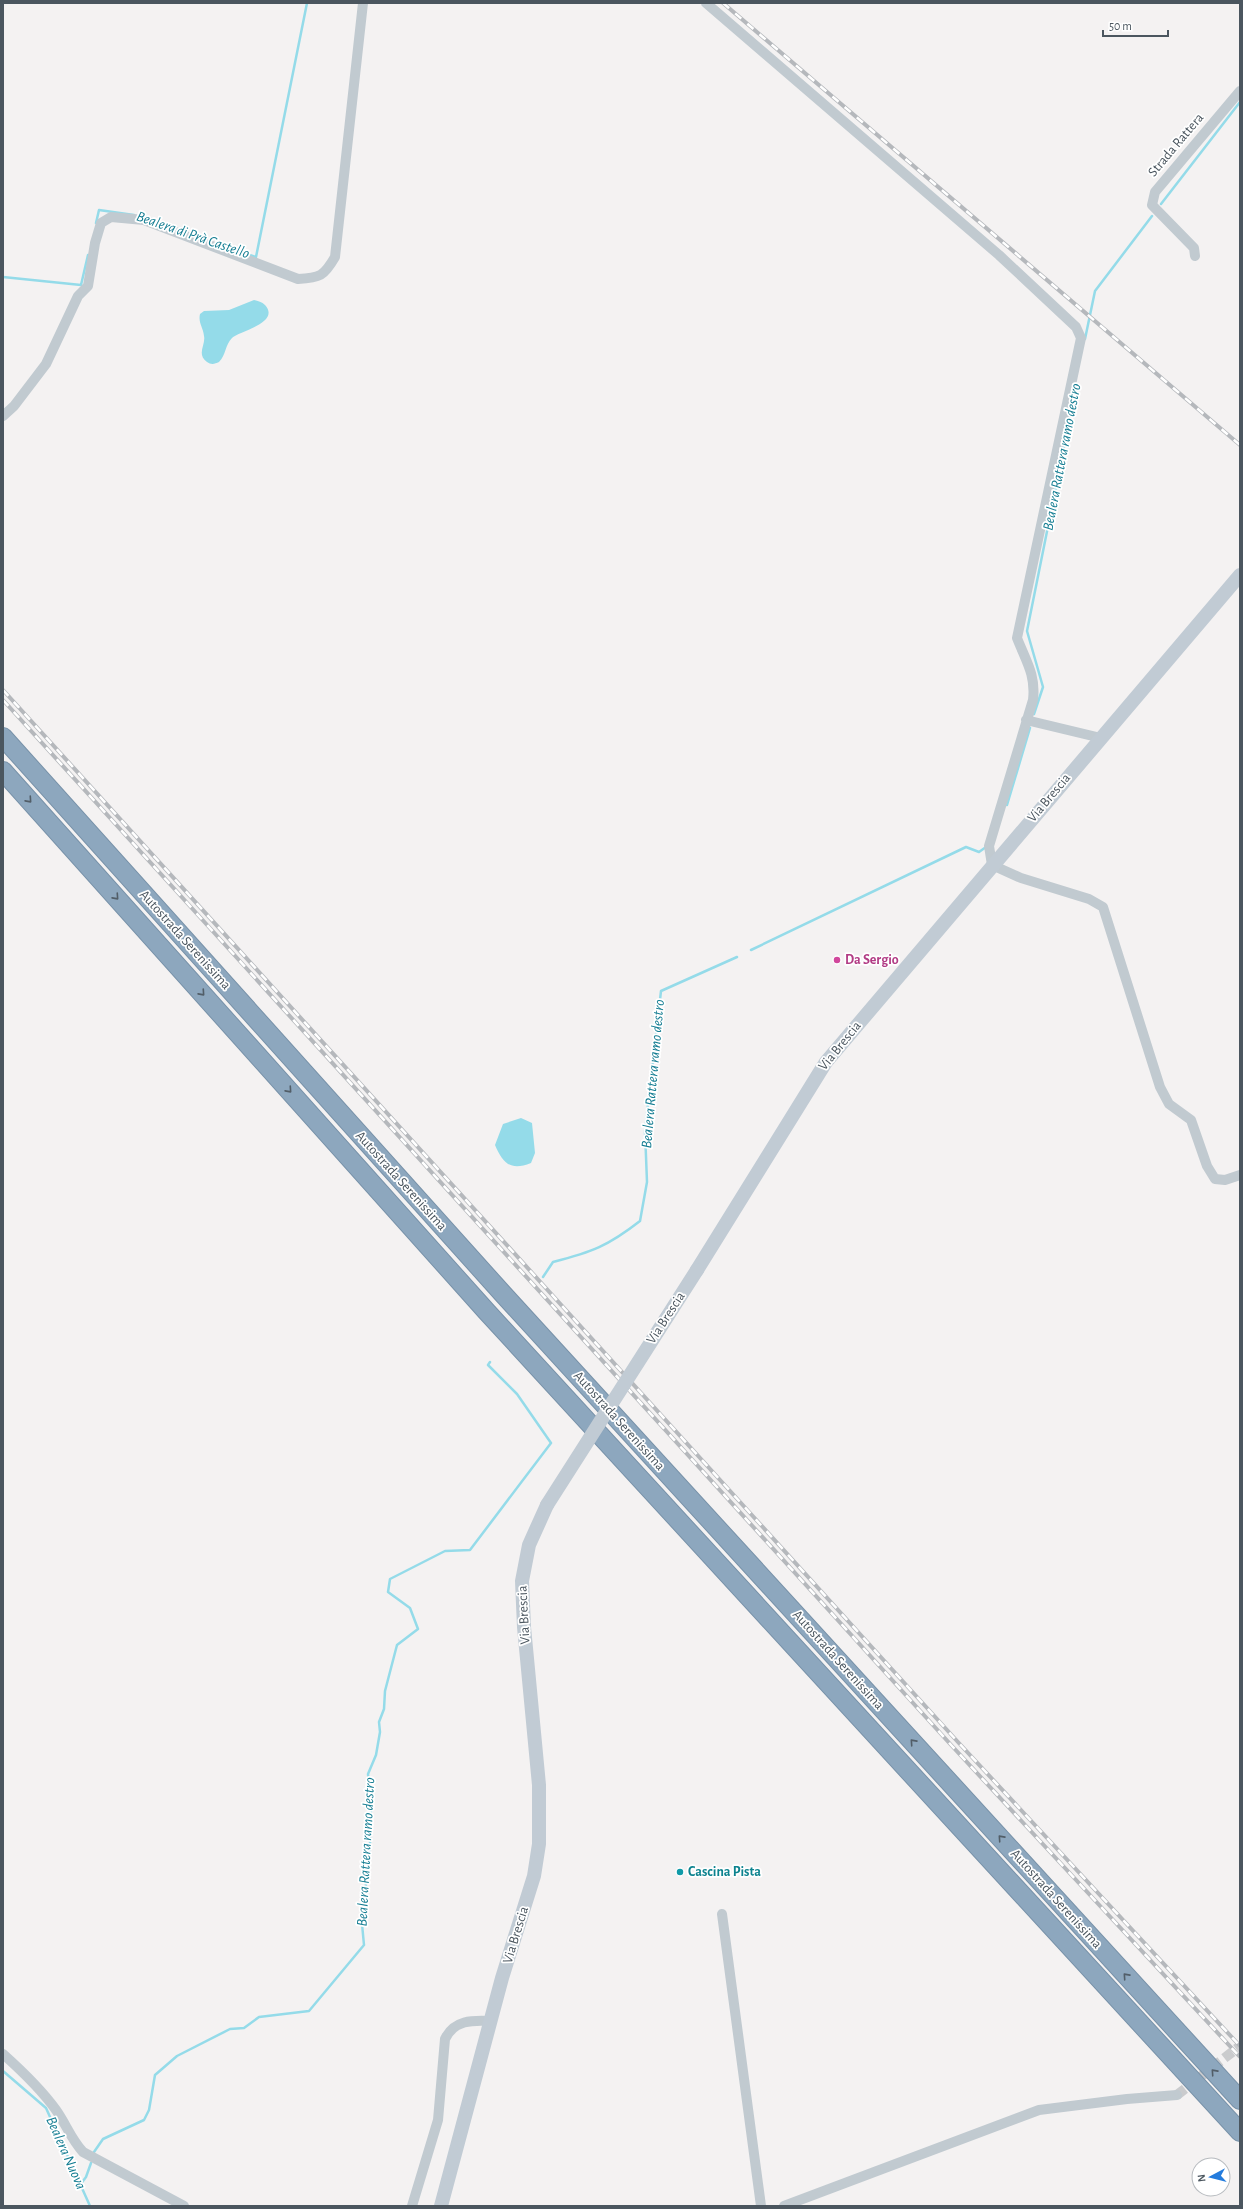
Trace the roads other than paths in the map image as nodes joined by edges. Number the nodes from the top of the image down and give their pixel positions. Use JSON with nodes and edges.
{"nodes":[{"id":1,"x":364,"y":3,"type":"edge"},
{"id":2,"x":706,"y":3,"type":"edge"},
{"id":3,"x":1240,"y":91,"type":"edge"},
{"id":4,"x":1195,"y":256,"type":"dead end"},
{"id":5,"x":3,"y":416,"type":"edge"},
{"id":6,"x":1240,"y":575,"type":"edge"},
{"id":7,"x":1026,"y":720,"type":"junction"},
{"id":8,"x":3,"y":737,"type":"edge"},
{"id":9,"x":1101,"y":738,"type":"junction"},
{"id":10,"x":3,"y":771,"type":"edge"},
{"id":11,"x":992,"y":865,"type":"junction"},
{"id":12,"x":1240,"y":1175,"type":"edge"},
{"id":13,"x":722,"y":1914,"type":"dead end"},
{"id":14,"x":490,"y":2021,"type":"junction"},
{"id":15,"x":3,"y":2054,"type":"edge"},
{"id":16,"x":1177,"y":2096,"type":"tunnel mouth"},
{"id":17,"x":1240,"y":2100,"type":"edge"},
{"id":18,"x":1240,"y":2132,"type":"edge"},
{"id":19,"x":184,"y":2206,"type":"edge"},
{"id":20,"x":412,"y":2206,"type":"edge"},
{"id":21,"x":441,"y":2206,"type":"edge"},
{"id":22,"x":761,"y":2206,"type":"edge"},
{"id":23,"x":784,"y":2206,"type":"edge"}],
"edges":[{"from":1,"to":5,"type":"street"},
{"from":2,"to":7,"type":"street"},
{"from":3,"to":4,"type":"street","name":"Strada Rattera"},
{"from":6,"to":9,"type":"main road","name":"Via Brescia"},
{"from":7,"to":9,"type":"street"},
{"from":7,"to":11,"type":"street"},
{"from":17,"to":8,"type":"highway","name":"Autostrada Serenissima","one_way":true},
{"from":9,"to":11,"type":"main road","name":"Via Brescia"},
{"from":10,"to":18,"type":"highway","name":"Autostrada Serenissima","one_way":true},
{"from":11,"to":12,"type":"street"},
{"from":11,"to":14,"type":"main road","name":"Via Brescia","bridge":true},
{"from":13,"to":22,"type":"street"},
{"from":14,"to":20,"type":"street"},
{"from":14,"to":21,"type":"main road","name":"Via Brescia"},
{"from":15,"to":19,"type":"street"},
{"from":16,"to":23,"type":"street"}]}
